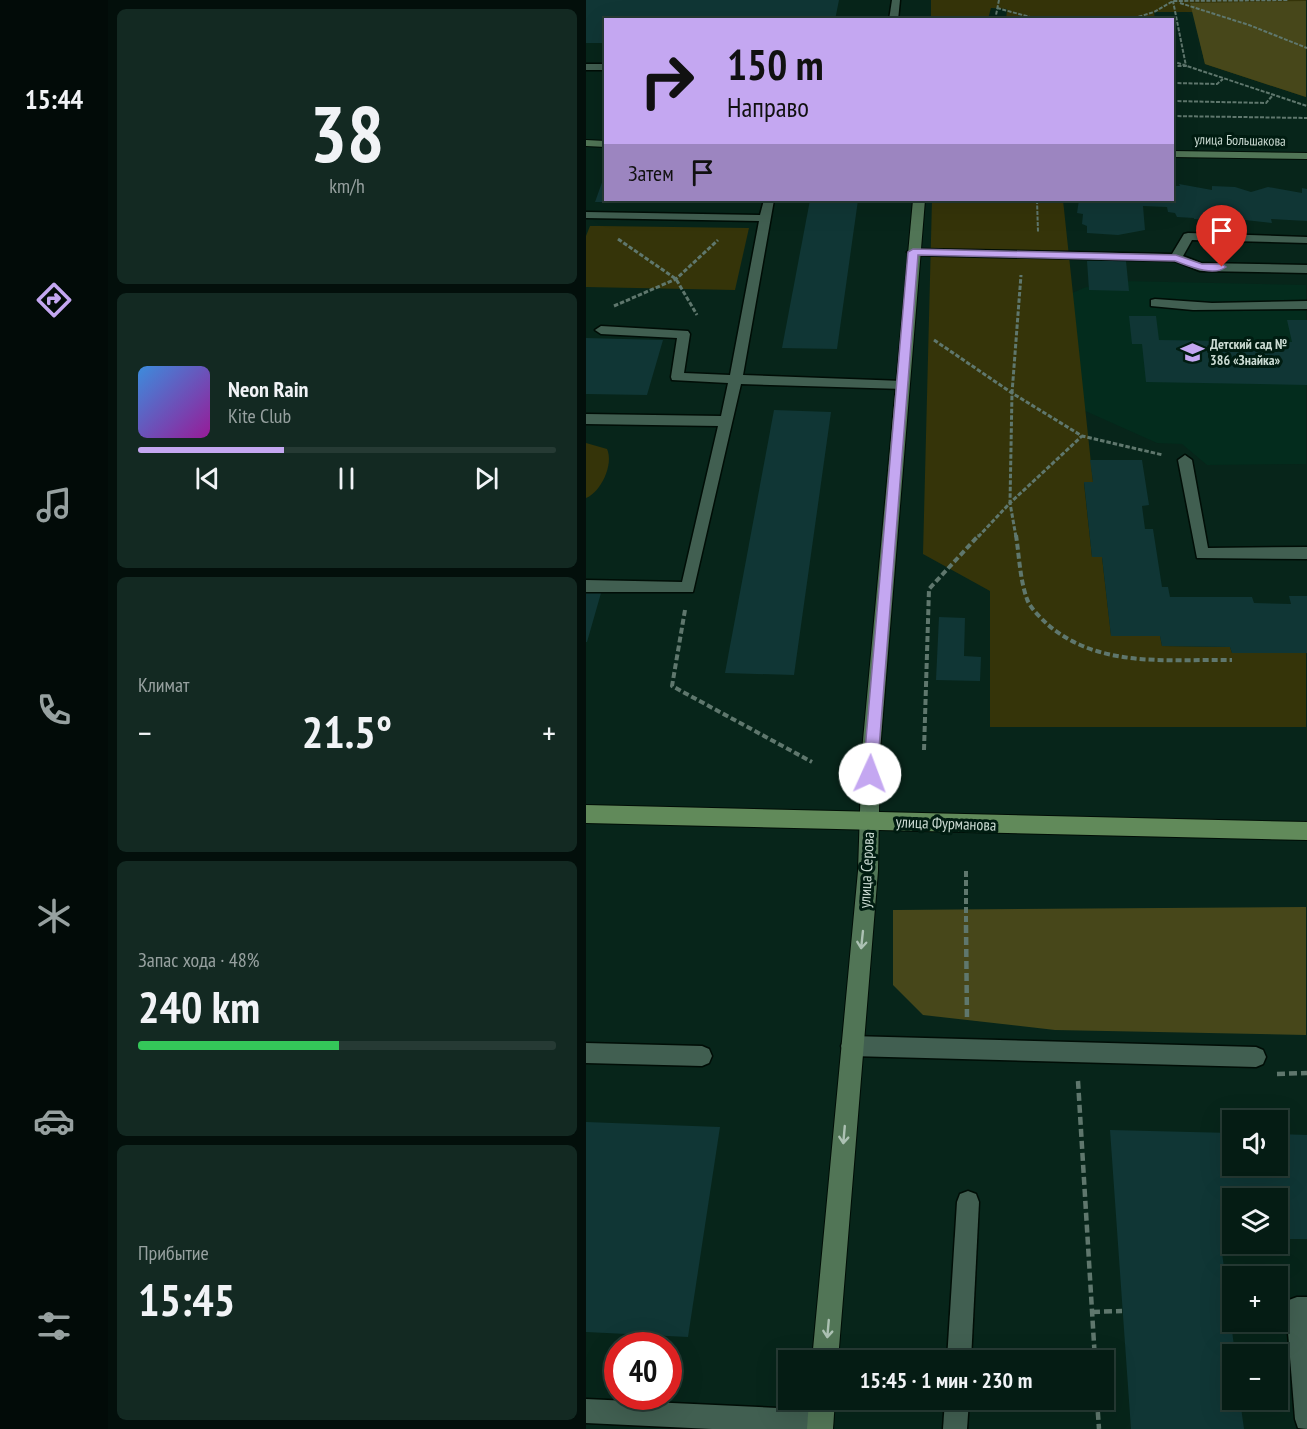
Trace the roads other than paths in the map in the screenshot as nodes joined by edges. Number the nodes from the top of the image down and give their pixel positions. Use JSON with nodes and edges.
{"nodes":[{"id":1,"x":896,"y":0,"type":"edge"},
{"id":2,"x":893,"y":18,"type":"edge"},
{"id":3,"x":586,"y":67,"type":"edge"},
{"id":4,"x":604,"y":67,"type":"edge"},
{"id":5,"x":586,"y":143,"type":"edge"},
{"id":6,"x":604,"y":144,"type":"edge"},
{"id":7,"x":1174,"y":154,"type":"edge"},
{"id":8,"x":1306,"y":156,"type":"edge"},
{"id":9,"x":769,"y":201,"type":"edge"},
{"id":10,"x":919,"y":201,"type":"edge"},
{"id":11,"x":586,"y":215,"type":"edge"},
{"id":12,"x":765,"y":218,"type":"junction"},
{"id":13,"x":1306,"y":240,"type":"edge"},
{"id":14,"x":913,"y":252,"type":"junction"},
{"id":15,"x":1176,"y":258,"type":"junction"},
{"id":16,"x":1306,"y":269,"type":"edge"},
{"id":17,"x":1155,"y":303,"type":"dead end"},
{"id":18,"x":1306,"y":305,"type":"edge"},
{"id":19,"x":601,"y":330,"type":"dead end"},
{"id":20,"x":736,"y":378,"type":"junction"},
{"id":21,"x":903,"y":385,"type":"junction"},
{"id":22,"x":586,"y":419,"type":"edge"},
{"id":23,"x":726,"y":421,"type":"junction"},
{"id":24,"x":1185,"y":460,"type":"road end"},
{"id":25,"x":1306,"y":553,"type":"edge"},
{"id":26,"x":586,"y":586,"type":"edge"},
{"id":27,"x":586,"y":814,"type":"edge"},
{"id":28,"x":869,"y":819,"type":"junction"},
{"id":29,"x":1306,"y":831,"type":"edge"},
{"id":30,"x":851,"y":1046,"type":"junction"},
{"id":31,"x":586,"y":1053,"type":"edge"},
{"id":32,"x":702,"y":1056,"type":"dead end"},
{"id":33,"x":1256,"y":1057,"type":"dead end"},
{"id":34,"x":968,"y":1202,"type":"dead end"},
{"id":35,"x":1306,"y":1308,"type":"edge"},
{"id":36,"x":826,"y":1350,"type":"edge"},
{"id":37,"x":960,"y":1350,"type":"edge"},
{"id":38,"x":956,"y":1410,"type":"edge"},
{"id":39,"x":586,"y":1411,"type":"edge"},
{"id":40,"x":821,"y":1417,"type":"edge"},
{"id":41,"x":1306,"y":1419,"type":"edge"},
{"id":42,"x":955,"y":1429,"type":"edge"}],
"edges":[{"from":1,"to":2,"type":"lane"},
{"from":3,"to":4,"type":"lane"},
{"from":5,"to":6,"type":"street"},
{"from":7,"to":8,"type":"street","name":"улица Большакова"},
{"from":9,"to":12,"type":"lane"},
{"from":10,"to":14,"type":"street","name":"улица Серова"},
{"from":11,"to":12,"type":"lane"},
{"from":12,"to":20,"type":"lane"},
{"from":13,"to":15,"type":"lane"},
{"from":14,"to":15,"type":"lane"},
{"from":14,"to":21,"type":"street","name":"улица Серова"},
{"from":15,"to":16,"type":"lane"},
{"from":17,"to":18,"type":"lane"},
{"from":19,"to":20,"type":"lane"},
{"from":20,"to":21,"type":"lane"},
{"from":20,"to":23,"type":"lane"},
{"from":21,"to":28,"type":"street","name":"улица Серова"},
{"from":22,"to":23,"type":"lane"},
{"from":23,"to":26,"type":"lane"},
{"from":24,"to":25,"type":"lane"},
{"from":27,"to":28,"type":"main road","name":"улица Фурманова"},
{"from":28,"to":29,"type":"main road","name":"улица Фурманова"},
{"from":28,"to":30,"type":"street","name":"улица Серова","one_way":true},
{"from":30,"to":33,"type":"lane"},
{"from":30,"to":36,"type":"street","name":"улица Серова","one_way":true},
{"from":31,"to":32,"type":"lane"},
{"from":34,"to":37,"type":"lane"},
{"from":35,"to":41,"type":"lane"},
{"from":38,"to":42,"type":"lane"},
{"from":39,"to":40,"type":"lane"}]}
